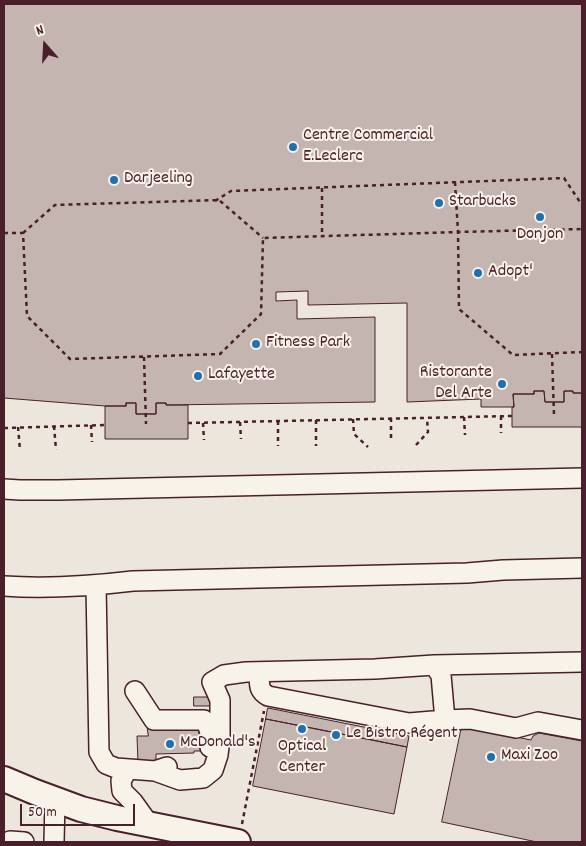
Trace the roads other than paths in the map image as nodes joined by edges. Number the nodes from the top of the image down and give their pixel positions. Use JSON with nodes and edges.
{"nodes":[{"id":1,"x":582,"y":478,"type":"edge"},
{"id":2,"x":4,"y":489,"type":"edge"},
{"id":3,"x":582,"y":568,"type":"edge"},
{"id":4,"x":96,"y":585,"type":"junction"},
{"id":5,"x":4,"y":586,"type":"edge"},
{"id":6,"x":582,"y":662,"type":"edge"},
{"id":7,"x":434,"y":665,"type":"junction"},
{"id":8,"x":259,"y":672,"type":"junction"},
{"id":9,"x":135,"y":691,"type":"dead end"},
{"id":10,"x":444,"y":720,"type":"junction"},
{"id":11,"x":582,"y":730,"type":"edge"},
{"id":12,"x":127,"y":770,"type":"junction"},
{"id":13,"x":155,"y":770,"type":"junction"},
{"id":14,"x":4,"y":779,"type":"edge"},
{"id":15,"x":55,"y":800,"type":"junction"},
{"id":16,"x":148,"y":823,"type":"junction"},
{"id":17,"x":240,"y":834,"type":"edge"},
{"id":18,"x":54,"y":842,"type":"edge"}],
"edges":[{"from":1,"to":2,"type":"lane"},
{"from":3,"to":4,"type":"lane"},
{"from":4,"to":5,"type":"lane"},
{"from":4,"to":12,"type":"lane"},
{"from":6,"to":7,"type":"lane"},
{"from":7,"to":8,"type":"lane"},
{"from":7,"to":10,"type":"lane"},
{"from":8,"to":10,"type":"lane"},
{"from":8,"to":13,"type":"lane"},
{"from":9,"to":13,"type":"lane"},
{"from":10,"to":11,"type":"lane"},
{"from":12,"to":13,"type":"lane"},
{"from":12,"to":16,"type":"lane"},
{"from":14,"to":15,"type":"main road"},
{"from":15,"to":16,"type":"main road"},
{"from":15,"to":18,"type":"lane"},
{"from":16,"to":17,"type":"main road"}]}
